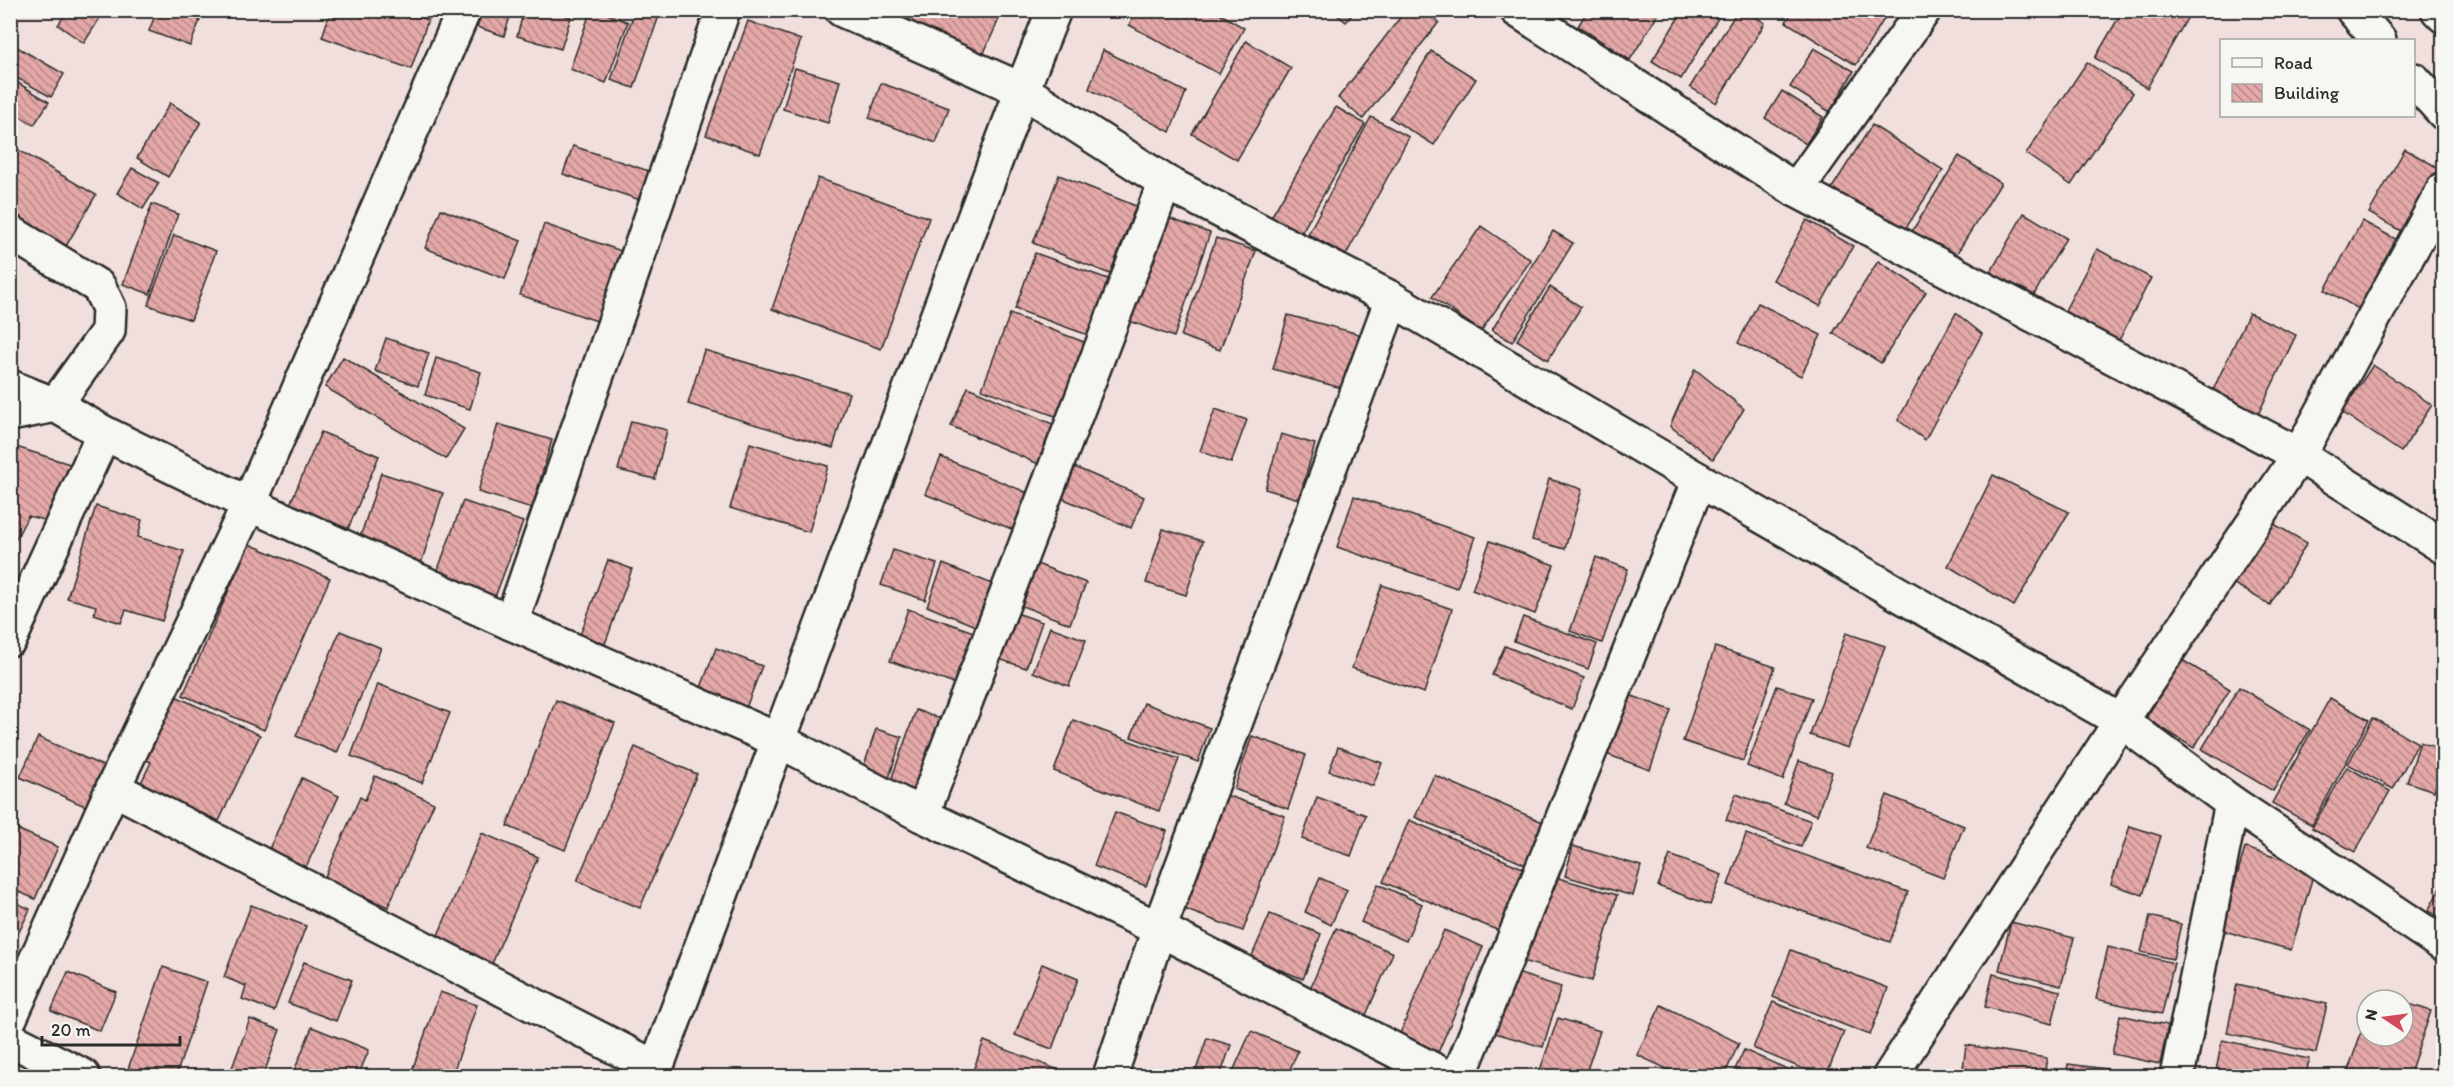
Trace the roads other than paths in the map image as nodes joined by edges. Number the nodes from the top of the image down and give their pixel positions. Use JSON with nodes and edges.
{"nodes":[{"id":1,"x":464,"y":10,"type":"edge"},
{"id":2,"x":723,"y":10,"type":"edge"},
{"id":3,"x":842,"y":10,"type":"edge"},
{"id":4,"x":1054,"y":10,"type":"edge"},
{"id":5,"x":1517,"y":10,"type":"edge"},
{"id":6,"x":1924,"y":10,"type":"edge"},
{"id":7,"x":2353,"y":10,"type":"edge"},
{"id":8,"x":2439,"y":11,"type":"edge"},
{"id":9,"x":2444,"y":16,"type":"edge"},
{"id":10,"x":2378,"y":39,"type":"edge"},
{"id":11,"x":2415,"y":81,"type":"edge"},
{"id":12,"x":1022,"y":90,"type":"junction"},
{"id":13,"x":2444,"y":113,"type":"edge"},
{"id":14,"x":1165,"y":182,"type":"junction"},
{"id":15,"x":2444,"y":189,"type":"edge"},
{"id":16,"x":1796,"y":190,"type":"junction"},
{"id":17,"x":10,"y":232,"type":"edge"},
{"id":18,"x":1392,"y":299,"type":"junction"},
{"id":19,"x":10,"y":387,"type":"edge"},
{"id":20,"x":55,"y":405,"type":"junction"},
{"id":21,"x":10,"y":414,"type":"edge"},
{"id":22,"x":104,"y":433,"type":"junction"},
{"id":23,"x":2299,"y":455,"type":"junction"},
{"id":24,"x":1699,"y":480,"type":"junction"},
{"id":25,"x":249,"y":504,"type":"junction"},
{"id":26,"x":2444,"y":547,"type":"edge"},
{"id":27,"x":511,"y":623,"type":"junction"},
{"id":28,"x":10,"y":639,"type":"edge"},
{"id":29,"x":2121,"y":721,"type":"junction"},
{"id":30,"x":778,"y":740,"type":"junction"},
{"id":31,"x":114,"y":788,"type":"junction"},
{"id":32,"x":2232,"y":803,"type":"junction"},
{"id":33,"x":922,"y":815,"type":"junction"},
{"id":34,"x":1159,"y":929,"type":"junction"},
{"id":35,"x":2444,"y":945,"type":"edge"},
{"id":36,"x":10,"y":1018,"type":"edge"},
{"id":37,"x":10,"y":1039,"type":"edge"},
{"id":38,"x":655,"y":1072,"type":"edge"},
{"id":39,"x":83,"y":1077,"type":"edge"},
{"id":40,"x":1110,"y":1077,"type":"edge"},
{"id":41,"x":1445,"y":1077,"type":"edge"},
{"id":42,"x":1459,"y":1077,"type":"edge"},
{"id":43,"x":1890,"y":1077,"type":"edge"},
{"id":44,"x":2177,"y":1077,"type":"edge"}],
"edges":[{"from":1,"to":25,"type":"street"},
{"from":2,"to":27,"type":"street"},
{"from":3,"to":12,"type":"street"},
{"from":4,"to":12,"type":"street"},
{"from":5,"to":16,"type":"street"},
{"from":6,"to":16,"type":"street"},
{"from":7,"to":10,"type":"street"},
{"from":8,"to":9,"type":"street"},
{"from":11,"to":13,"type":"street"},
{"from":12,"to":14,"type":"street"},
{"from":12,"to":30,"type":"street"},
{"from":14,"to":18,"type":"street"},
{"from":14,"to":33,"type":"street"},
{"from":15,"to":23,"type":"street"},
{"from":16,"to":23,"type":"street"},
{"from":17,"to":20,"type":"street"},
{"from":18,"to":24,"type":"street"},
{"from":18,"to":34,"type":"street"},
{"from":19,"to":20,"type":"street"},
{"from":20,"to":21,"type":"street"},
{"from":20,"to":22,"type":"street"},
{"from":22,"to":25,"type":"street"},
{"from":22,"to":28,"type":"street"},
{"from":23,"to":26,"type":"street"},
{"from":23,"to":29,"type":"street"},
{"from":24,"to":29,"type":"street"},
{"from":24,"to":42,"type":"street"},
{"from":25,"to":27,"type":"street"},
{"from":25,"to":31,"type":"street"},
{"from":27,"to":30,"type":"street"},
{"from":29,"to":32,"type":"street"},
{"from":29,"to":43,"type":"street"},
{"from":30,"to":33,"type":"street"},
{"from":30,"to":38,"type":"street"},
{"from":31,"to":36,"type":"street"},
{"from":31,"to":38,"type":"street"},
{"from":32,"to":35,"type":"street"},
{"from":32,"to":44,"type":"street"},
{"from":33,"to":34,"type":"street"},
{"from":34,"to":40,"type":"street"},
{"from":34,"to":41,"type":"street"},
{"from":37,"to":39,"type":"street"}]}
